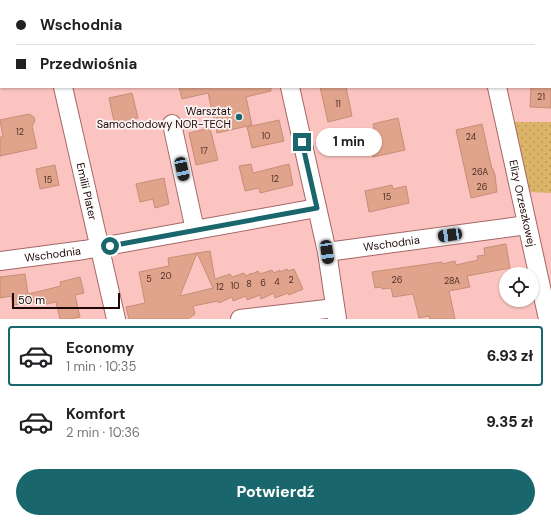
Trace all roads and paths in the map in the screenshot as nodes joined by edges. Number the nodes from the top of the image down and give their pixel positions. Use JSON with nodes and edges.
{"nodes":[{"id":1,"x":63,"y":88,"type":"edge"},
{"id":2,"x":290,"y":88,"type":"edge"},
{"id":3,"x":497,"y":88,"type":"edge"},
{"id":4,"x":172,"y":124,"type":"dead end"},
{"id":5,"x":317,"y":208,"type":"junction"},
{"id":6,"x":527,"y":224,"type":"junction"},
{"id":7,"x":194,"y":230,"type":"junction"},
{"id":8,"x":100,"y":248,"type":"junction"},
{"id":9,"x":327,"y":252,"type":"junction"},
{"id":10,"x":0,"y":261,"type":"edge"},
{"id":11,"x":336,"y":313,"type":"edge"},
{"id":12,"x":116,"y":319,"type":"edge"},
{"id":13,"x":240,"y":319,"type":"edge"},
{"id":14,"x":548,"y":319,"type":"edge"}],
"edges":[{"from":1,"to":8,"type":"street","name":"Emilii Plater"},
{"from":2,"to":5,"type":"street"},
{"from":3,"to":6,"type":"street","name":"Elizy Orzeszkowej"},
{"from":4,"to":7,"type":"street"},
{"from":5,"to":7,"type":"street","name":"Wschodnia"},
{"from":5,"to":9,"type":"street"},
{"from":6,"to":9,"type":"street","name":"Wschodnia"},
{"from":6,"to":14,"type":"street","name":"Elizy Orzeszkowej"},
{"from":7,"to":8,"type":"street","name":"Wschodnia"},
{"from":8,"to":10,"type":"street","name":"Wschodnia"},
{"from":8,"to":12,"type":"street","name":"Emilii Plater"},
{"from":9,"to":11,"type":"street"},
{"from":11,"to":13,"type":"street"}]}
